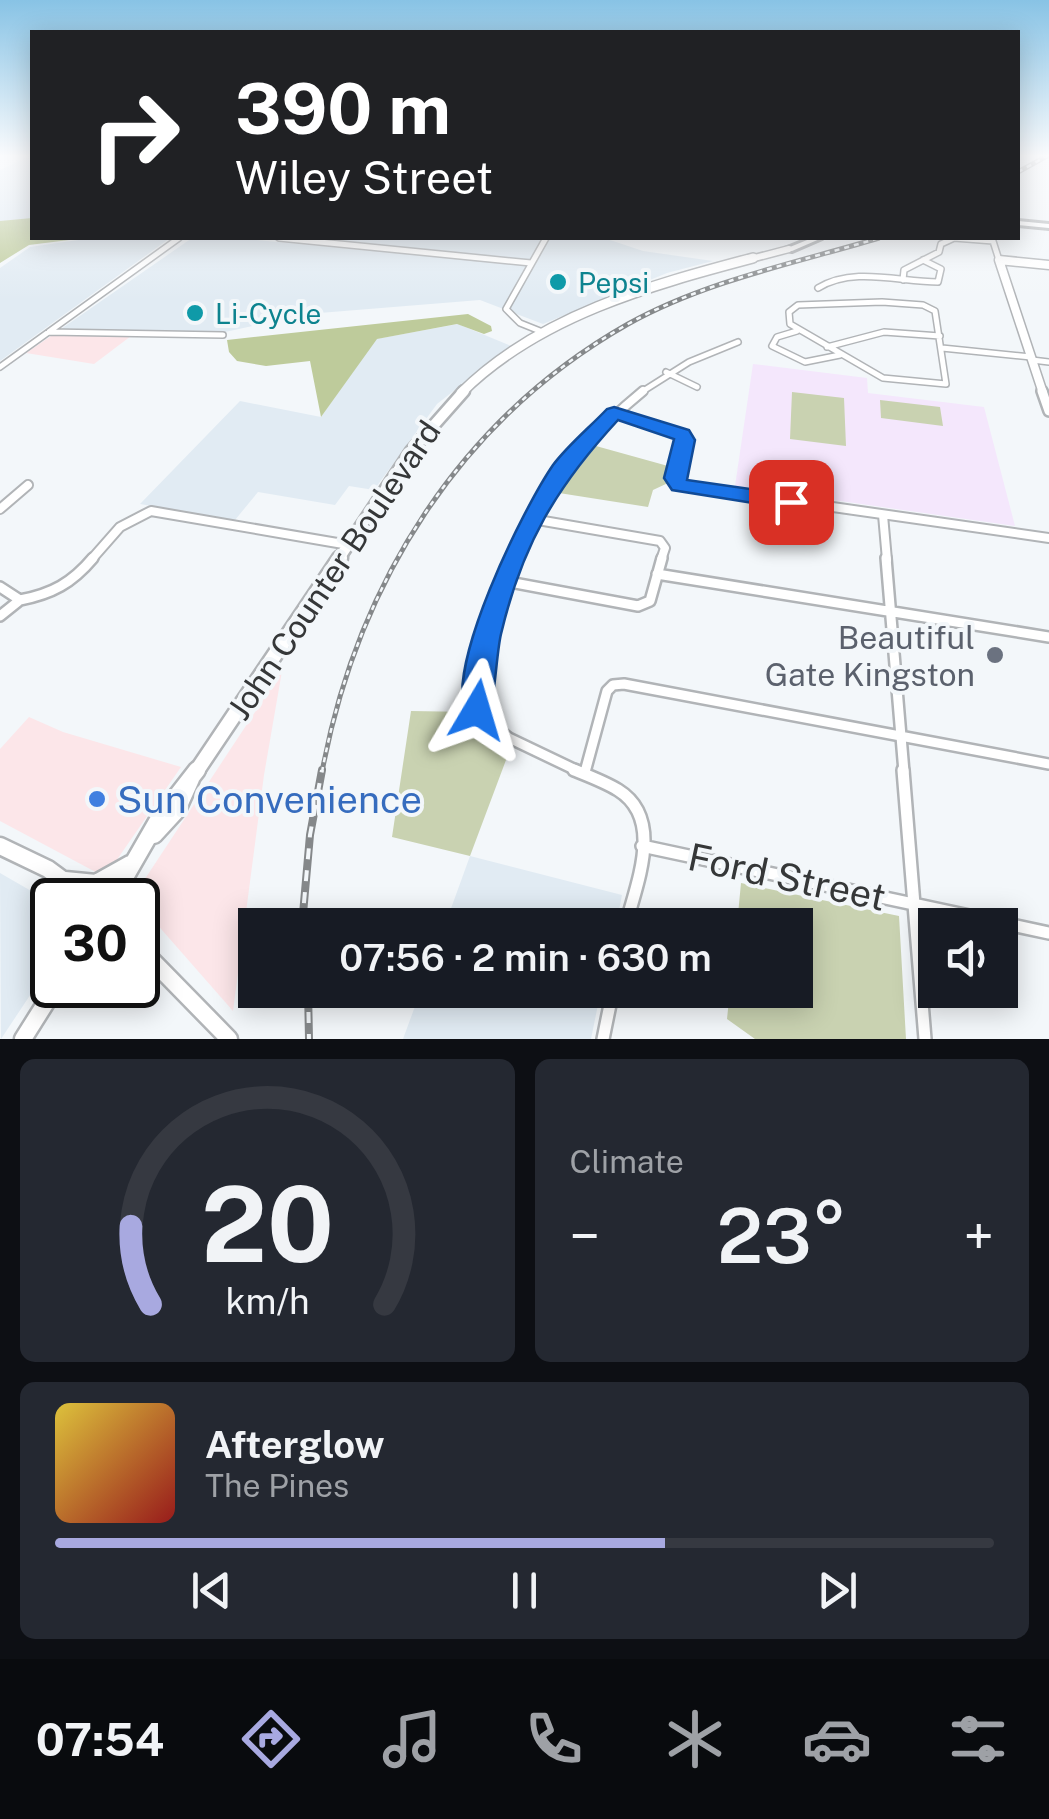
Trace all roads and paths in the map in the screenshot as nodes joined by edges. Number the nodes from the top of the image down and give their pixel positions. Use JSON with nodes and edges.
{"nodes":[{"id":1,"x":1020,"y":223,"type":"edge"},
{"id":2,"x":1049,"y":227,"type":"edge"},
{"id":3,"x":176,"y":240,"type":"edge"},
{"id":4,"x":300,"y":240,"type":"edge"},
{"id":5,"x":545,"y":240,"type":"edge"},
{"id":6,"x":813,"y":240,"type":"edge"},
{"id":7,"x":948,"y":240,"type":"edge"},
{"id":8,"x":992,"y":240,"type":"edge"},
{"id":9,"x":789,"y":249,"type":"joint"},
{"id":10,"x":923,"y":260,"type":"junction"},
{"id":11,"x":999,"y":260,"type":"junction"},
{"id":12,"x":531,"y":263,"type":"junction"},
{"id":13,"x":1049,"y":265,"type":"edge"},
{"id":14,"x":889,"y":278,"type":"junction"},
{"id":15,"x":904,"y":280,"type":"junction"},
{"id":16,"x":818,"y":288,"type":"dead end"},
{"id":17,"x":892,"y":302,"type":"junction"},
{"id":18,"x":797,"y":330,"type":"junction"},
{"id":19,"x":50,"y":332,"type":"junction"},
{"id":20,"x":546,"y":333,"type":"junction"},
{"id":21,"x":223,"y":335,"type":"dead end"},
{"id":22,"x":940,"y":336,"type":"junction"},
{"id":23,"x":738,"y":342,"type":"dead end"},
{"id":24,"x":827,"y":347,"type":"junction"},
{"id":25,"x":942,"y":348,"type":"junction"},
{"id":26,"x":840,"y":355,"type":"junction"},
{"id":27,"x":1031,"y":358,"type":"junction"},
{"id":28,"x":1049,"y":362,"type":"edge"},
{"id":29,"x":0,"y":368,"type":"edge"},
{"id":30,"x":666,"y":372,"type":"junction"},
{"id":31,"x":697,"y":386,"type":"dead end"},
{"id":32,"x":1049,"y":411,"type":"edge"},
{"id":33,"x":614,"y":413,"type":"junction"},
{"id":34,"x":28,"y":485,"type":"dead end"},
{"id":35,"x":0,"y":509,"type":"edge"},
{"id":36,"x":883,"y":515,"type":"junction"},
{"id":37,"x":532,"y":519,"type":"junction"},
{"id":38,"x":1049,"y":538,"type":"edge"},
{"id":39,"x":349,"y":545,"type":"junction"},
{"id":40,"x":657,"y":574,"type":"junction"},
{"id":41,"x":504,"y":581,"type":"junction"},
{"id":42,"x":0,"y":587,"type":"edge"},
{"id":43,"x":20,"y":600,"type":"junction"},
{"id":44,"x":892,"y":612,"type":"junction"},
{"id":45,"x":0,"y":616,"type":"edge"},
{"id":46,"x":1049,"y":636,"type":"edge"},
{"id":47,"x":902,"y":737,"type":"junction"},
{"id":48,"x":1049,"y":764,"type":"edge"},
{"id":49,"x":585,"y":773,"type":"junction"},
{"id":50,"x":0,"y":846,"type":"edge"},
{"id":51,"x":642,"y":846,"type":"junction"},
{"id":52,"x":138,"y":859,"type":"junction"},
{"id":53,"x":61,"y":878,"type":"edge"},
{"id":54,"x":105,"y":878,"type":"edge"},
{"id":55,"x":126,"y":878,"type":"edge"},
{"id":56,"x":914,"y":904,"type":"junction"},
{"id":57,"x":629,"y":908,"type":"edge"},
{"id":58,"x":1049,"y":933,"type":"edge"},
{"id":59,"x":160,"y":968,"type":"edge"},
{"id":60,"x":43,"y":1008,"type":"edge"},
{"id":61,"x":609,"y":1008,"type":"edge"},
{"id":62,"x":23,"y":1039,"type":"edge"},
{"id":63,"x":229,"y":1039,"type":"edge"},
{"id":64,"x":603,"y":1039,"type":"edge"},
{"id":65,"x":925,"y":1039,"type":"edge"}],
"edges":[{"from":1,"to":2,"type":"main road"},
{"from":3,"to":19,"type":"street"},
{"from":4,"to":12,"type":"street"},
{"from":5,"to":12,"type":"street"},
{"from":6,"to":9,"type":"main road","name":"John Counter Boulevard"},
{"from":7,"to":10,"type":"street"},
{"from":8,"to":11,"type":"street"},
{"from":9,"to":20,"type":"main road","name":"John Counter Boulevard"},
{"from":10,"to":15,"type":"street"},
{"from":10,"to":15,"type":"street"},
{"from":11,"to":13,"type":"street"},
{"from":11,"to":27,"type":"street"},
{"from":12,"to":20,"type":"street"},
{"from":14,"to":15,"type":"street"},
{"from":14,"to":16,"type":"street"},
{"from":14,"to":17,"type":"street"},
{"from":17,"to":18,"type":"street"},
{"from":17,"to":22,"type":"street"},
{"from":18,"to":24,"type":"street"},
{"from":18,"to":26,"type":"street"},
{"from":19,"to":21,"type":"street"},
{"from":19,"to":29,"type":"street"},
{"from":20,"to":39,"type":"main road","name":"John Counter Boulevard"},
{"from":22,"to":24,"type":"street"},
{"from":22,"to":25,"type":"street"},
{"from":23,"to":30,"type":"street"},
{"from":24,"to":26,"type":"street"},
{"from":25,"to":26,"type":"street"},
{"from":25,"to":27,"type":"street"},
{"from":27,"to":28,"type":"street"},
{"from":27,"to":32,"type":"street"},
{"from":30,"to":31,"type":"street"},
{"from":30,"to":33,"type":"street"},
{"from":33,"to":36,"type":"street"},
{"from":33,"to":37,"type":"street"},
{"from":34,"to":35,"type":"street"},
{"from":36,"to":38,"type":"street"},
{"from":36,"to":44,"type":"street"},
{"from":37,"to":40,"type":"street"},
{"from":37,"to":41,"type":"street"},
{"from":39,"to":43,"type":"street"},
{"from":39,"to":52,"type":"main road","name":"John Counter Boulevard"},
{"from":40,"to":41,"type":"street"},
{"from":40,"to":44,"type":"street"},
{"from":41,"to":49,"type":"street"},
{"from":42,"to":43,"type":"street"},
{"from":43,"to":45,"type":"street"},
{"from":44,"to":46,"type":"street"},
{"from":44,"to":47,"type":"street"},
{"from":47,"to":48,"type":"street"},
{"from":47,"to":49,"type":"street"},
{"from":47,"to":56,"type":"street"},
{"from":49,"to":51,"type":"street"},
{"from":50,"to":53,"type":"main road"},
{"from":51,"to":56,"type":"street","name":"Ford Street"},
{"from":51,"to":57,"type":"street"},
{"from":52,"to":54,"type":"main road"},
{"from":52,"to":55,"type":"main road","name":"John Counter Boulevard"},
{"from":56,"to":58,"type":"street","name":"Ford Street"},
{"from":56,"to":65,"type":"street"},
{"from":59,"to":63,"type":"main road"},
{"from":60,"to":62,"type":"main road"},
{"from":61,"to":64,"type":"street"}]}
